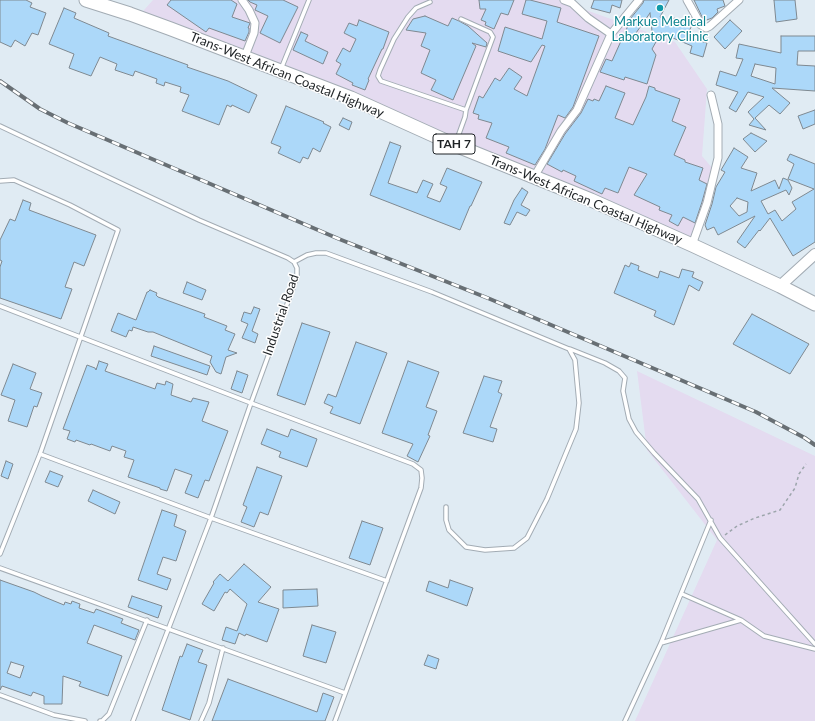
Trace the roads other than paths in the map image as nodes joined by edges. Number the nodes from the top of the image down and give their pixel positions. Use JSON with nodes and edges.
{"nodes":[{"id":1,"x":86,"y":0,"type":"edge"},
{"id":2,"x":242,"y":0,"type":"edge"},
{"id":3,"x":310,"y":0,"type":"edge"},
{"id":4,"x":564,"y":0,"type":"edge"},
{"id":5,"x":639,"y":0,"type":"edge"},
{"id":6,"x":687,"y":0,"type":"edge"},
{"id":7,"x":739,"y":0,"type":"edge"},
{"id":8,"x":430,"y":2,"type":"dead end"},
{"id":9,"x":461,"y":19,"type":"dead end"},
{"id":10,"x":611,"y":34,"type":"junction"},
{"id":11,"x":245,"y":56,"type":"junction"},
{"id":12,"x":280,"y":70,"type":"junction"},
{"id":13,"x":711,"y":95,"type":"dead end"},
{"id":14,"x":466,"y":110,"type":"junction"},
{"id":15,"x":0,"y":126,"type":"edge"},
{"id":16,"x":455,"y":145,"type":"junction"},
{"id":17,"x":534,"y":177,"type":"junction"},
{"id":18,"x":0,"y":181,"type":"edge"},
{"id":19,"x":692,"y":245,"type":"junction"},
{"id":20,"x":815,"y":254,"type":"edge"},
{"id":21,"x":294,"y":262,"type":"junction"},
{"id":22,"x":780,"y":286,"type":"junction"},
{"id":23,"x":815,"y":304,"type":"edge"},
{"id":24,"x":0,"y":306,"type":"edge"},
{"id":25,"x":81,"y":338,"type":"junction"},
{"id":26,"x":569,"y":349,"type":"junction"},
{"id":27,"x":251,"y":403,"type":"junction"},
{"id":28,"x":40,"y":454,"type":"junction"},
{"id":29,"x":446,"y":508,"type":"dead end"},
{"id":30,"x":211,"y":518,"type":"junction"},
{"id":31,"x":711,"y":520,"type":"junction"},
{"id":32,"x":0,"y":554,"type":"edge"},
{"id":33,"x":0,"y":568,"type":"edge"},
{"id":34,"x":387,"y":581,"type":"junction"},
{"id":35,"x":682,"y":594,"type":"junction"},
{"id":36,"x":147,"y":620,"type":"junction"},
{"id":37,"x":741,"y":620,"type":"junction"},
{"id":38,"x":169,"y":628,"type":"junction"},
{"id":39,"x":661,"y":643,"type":"junction"},
{"id":40,"x":815,"y":644,"type":"edge"},
{"id":41,"x":223,"y":648,"type":"junction"},
{"id":42,"x":815,"y":648,"type":"edge"},
{"id":43,"x":345,"y":693,"type":"junction"},
{"id":44,"x":0,"y":695,"type":"edge"},
{"id":45,"x":85,"y":721,"type":"edge"},
{"id":46,"x":100,"y":721,"type":"edge"},
{"id":47,"x":133,"y":721,"type":"edge"},
{"id":48,"x":201,"y":721,"type":"edge"},
{"id":49,"x":335,"y":721,"type":"edge"},
{"id":50,"x":625,"y":721,"type":"edge"}],
"edges":[{"from":1,"to":11,"type":"highway","name":"Trans-West African Coastal Highway","number":"TAH 7"},
{"from":2,"to":11,"type":"street"},
{"from":3,"to":12,"type":"lane"},
{"from":4,"to":10,"type":"street"},
{"from":5,"to":10,"type":"street"},
{"from":6,"to":7,"type":"street"},
{"from":8,"to":14,"type":"lane"},
{"from":9,"to":14,"type":"lane"},
{"from":10,"to":17,"type":"street"},
{"from":11,"to":12,"type":"highway","name":"Trans-West African Coastal Highway","number":"TAH 7"},
{"from":12,"to":16,"type":"highway","name":"Trans-West African Coastal Highway","number":"TAH 7"},
{"from":13,"to":19,"type":"street"},
{"from":14,"to":16,"type":"lane"},
{"from":15,"to":21,"type":"lane","name":"Industrial Road"},
{"from":16,"to":17,"type":"highway","name":"Trans-West African Coastal Highway","number":"TAH 7"},
{"from":17,"to":19,"type":"highway","name":"Trans-West African Coastal Highway","number":"TAH 7"},
{"from":18,"to":25,"type":"lane"},
{"from":19,"to":22,"type":"highway","name":"Trans-West African Coastal Highway","number":"TAH 7"},
{"from":20,"to":22,"type":"street"},
{"from":21,"to":26,"type":"lane"},
{"from":21,"to":27,"type":"lane","name":"Industrial Road"},
{"from":22,"to":23,"type":"highway","name":"Trans-West African Coastal Highway","number":"TAH 7"},
{"from":24,"to":25,"type":"lane"},
{"from":25,"to":27,"type":"lane"},
{"from":25,"to":28,"type":"lane"},
{"from":26,"to":29,"type":"lane"},
{"from":26,"to":31,"type":"lane"},
{"from":27,"to":30,"type":"lane","name":"Industrial Road"},
{"from":27,"to":34,"type":"lane"},
{"from":28,"to":30,"type":"lane"},
{"from":28,"to":32,"type":"lane"},
{"from":30,"to":34,"type":"lane"},
{"from":30,"to":38,"type":"lane","name":"Industrial Road"},
{"from":31,"to":35,"type":"lane"},
{"from":31,"to":40,"type":"lane"},
{"from":33,"to":36,"type":"lane"},
{"from":34,"to":43,"type":"lane"},
{"from":35,"to":37,"type":"lane"},
{"from":35,"to":39,"type":"lane"},
{"from":36,"to":38,"type":"lane"},
{"from":36,"to":46,"type":"lane"},
{"from":37,"to":39,"type":"lane"},
{"from":37,"to":42,"type":"lane"},
{"from":38,"to":41,"type":"lane"},
{"from":38,"to":47,"type":"lane","name":"Industrial Road"},
{"from":39,"to":50,"type":"lane"},
{"from":41,"to":43,"type":"lane"},
{"from":41,"to":48,"type":"lane"},
{"from":43,"to":49,"type":"lane"},
{"from":44,"to":45,"type":"lane"}]}
